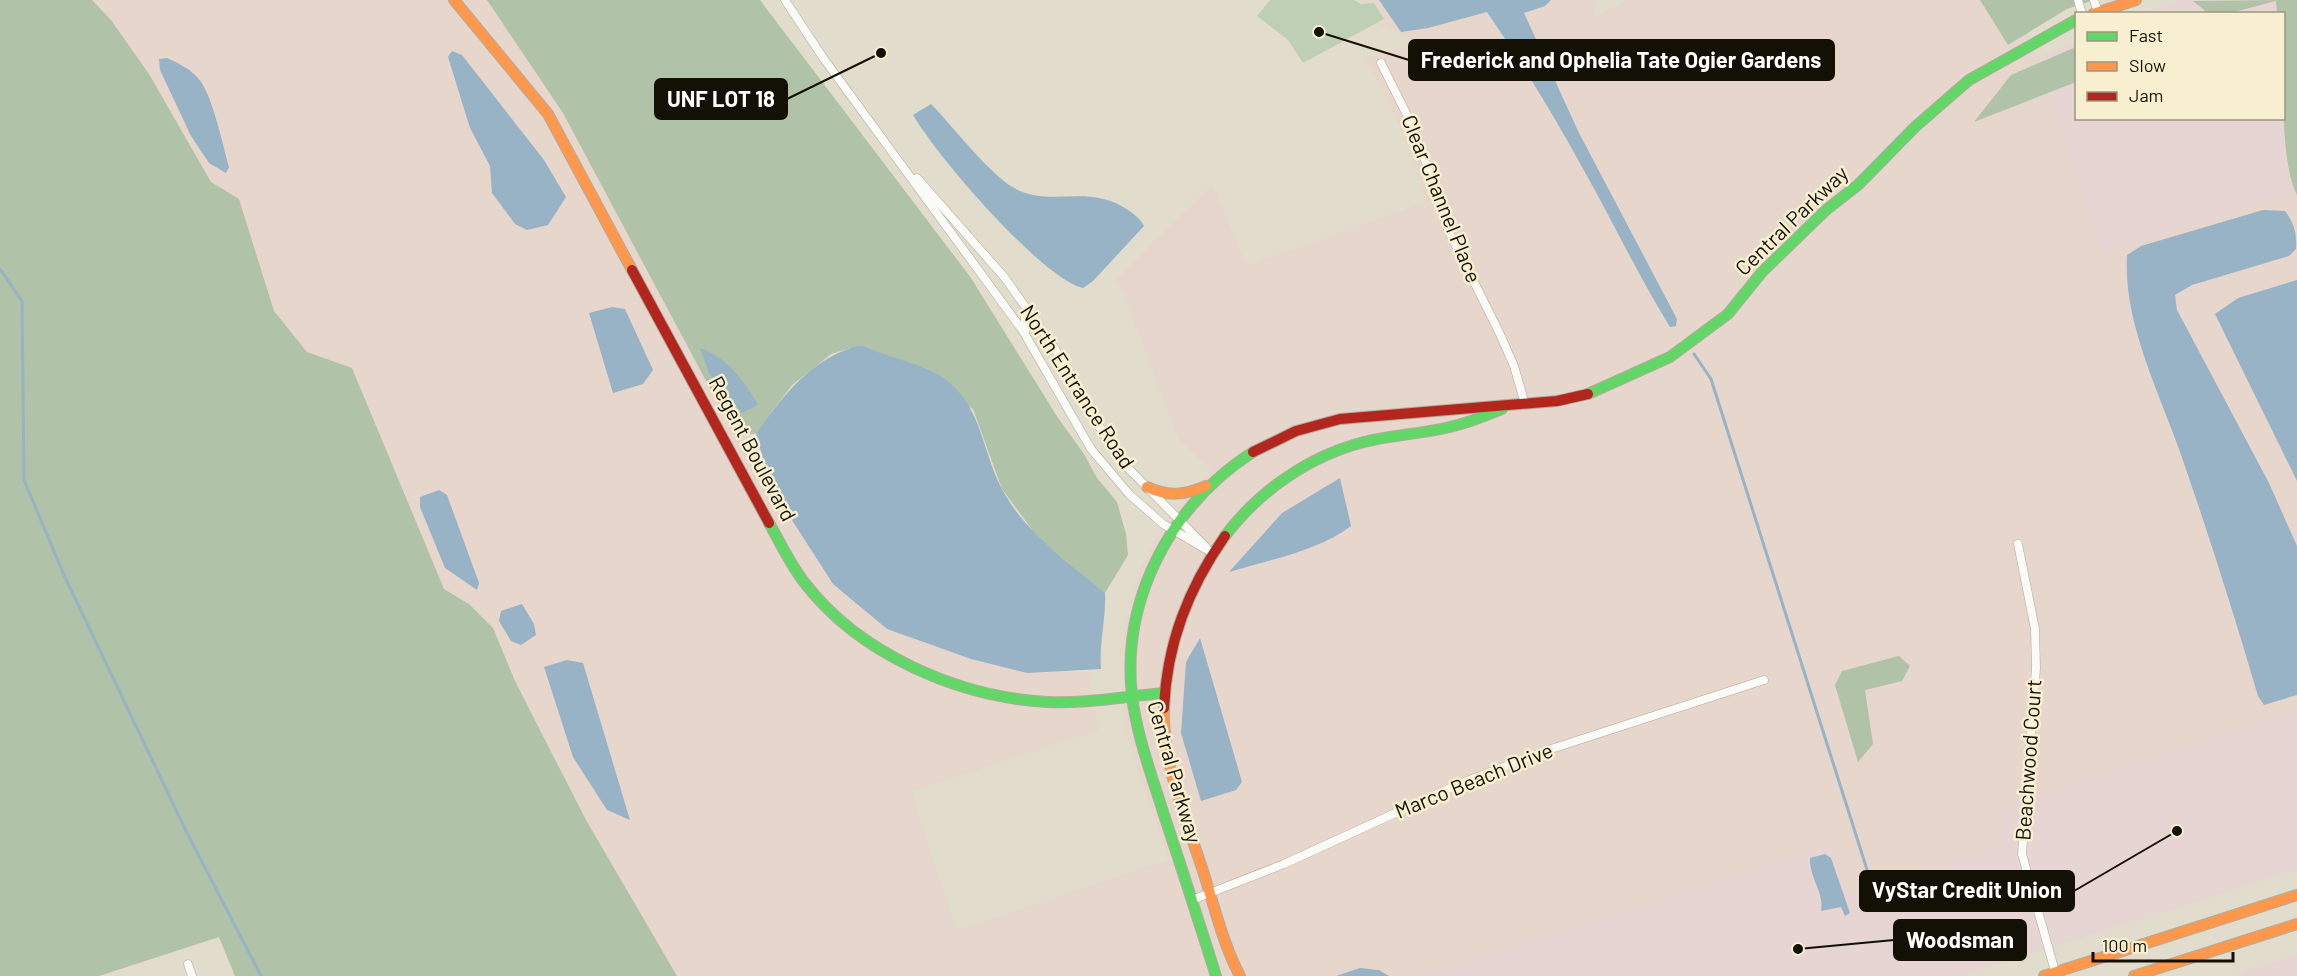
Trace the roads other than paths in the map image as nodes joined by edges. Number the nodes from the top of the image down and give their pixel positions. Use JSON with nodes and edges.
{"nodes":[{"id":1,"x":454,"y":0,"type":"edge"},
{"id":2,"x":785,"y":0,"type":"edge"},
{"id":3,"x":2129,"y":1,"type":"edge"},
{"id":4,"x":2099,"y":12,"type":"edge"},
{"id":5,"x":2075,"y":21,"type":"edge"},
{"id":6,"x":1381,"y":63,"type":"dead end"},
{"id":7,"x":901,"y":162,"type":"junction"},
{"id":8,"x":1028,"y":311,"type":"junction"},
{"id":9,"x":1026,"y":334,"type":"junction"},
{"id":10,"x":1519,"y":404,"type":"junction"},
{"id":11,"x":1212,"y":483,"type":"junction"},
{"id":12,"x":1147,"y":488,"type":"junction"},
{"id":13,"x":1180,"y":519,"type":"junction"},
{"id":14,"x":1172,"y":531,"type":"junction"},
{"id":15,"x":2018,"y":544,"type":"dead end"},
{"id":16,"x":1211,"y":552,"type":"junction"},
{"id":17,"x":1764,"y":680,"type":"dead end"},
{"id":18,"x":1165,"y":693,"type":"junction"},
{"id":19,"x":1132,"y":695,"type":"junction"},
{"id":20,"x":1210,"y":893,"type":"junction"},
{"id":21,"x":2297,"y":895,"type":"edge"},
{"id":22,"x":1191,"y":900,"type":"junction"},
{"id":23,"x":2297,"y":924,"type":"edge"},
{"id":24,"x":188,"y":964,"type":"dead end"},
{"id":25,"x":2056,"y":974,"type":"edge"},
{"id":26,"x":192,"y":976,"type":"edge"},
{"id":27,"x":1216,"y":976,"type":"edge"},
{"id":28,"x":1240,"y":976,"type":"edge"},
{"id":29,"x":2044,"y":976,"type":"edge"},
{"id":30,"x":2134,"y":976,"type":"edge"}],
"edges":[{"from":1,"to":19,"type":"main road","name":"Regent Boulevard"},
{"from":2,"to":7,"type":"street","name":"North Entrance Road"},
{"from":3,"to":4,"type":"main road"},
{"from":5,"to":10,"type":"main road","name":"Central Parkway"},
{"from":6,"to":10,"type":"street","name":"Clear Channel Place"},
{"from":7,"to":8,"type":"street","name":"North Entrance Road"},
{"from":7,"to":9,"type":"street","name":"North Entrance Road"},
{"from":8,"to":9,"type":"street"},
{"from":8,"to":12,"type":"street","name":"North Entrance Road"},
{"from":9,"to":14,"type":"street","name":"North Entrance Road"},
{"from":10,"to":11,"type":"main road","name":"Central Parkway"},
{"from":10,"to":16,"type":"main road","name":"Central Parkway"},
{"from":11,"to":12,"type":"main road"},
{"from":11,"to":13,"type":"main road","name":"Central Parkway"},
{"from":12,"to":13,"type":"street","name":"North Entrance Road"},
{"from":13,"to":14,"type":"main road","name":"Central Parkway"},
{"from":13,"to":16,"type":"street","name":"North Entrance Road"},
{"from":14,"to":16,"type":"street","name":"North Entrance Road"},
{"from":14,"to":19,"type":"main road","name":"Central Parkway"},
{"from":15,"to":25,"type":"street","name":"Beachwood Court"},
{"from":16,"to":18,"type":"main road","name":"Central Parkway"},
{"from":17,"to":20,"type":"street","name":"Marco Beach Drive"},
{"from":18,"to":19,"type":"main road","name":"Regent Boulevard"},
{"from":18,"to":20,"type":"main road","name":"Central Parkway"},
{"from":19,"to":22,"type":"main road","name":"Central Parkway"},
{"from":20,"to":22,"type":"street","name":"Marco Beach Drive"},
{"from":20,"to":28,"type":"main road","name":"Central Parkway"},
{"from":21,"to":25,"type":"main road"},
{"from":22,"to":27,"type":"main road","name":"Central Parkway"},
{"from":23,"to":30,"type":"main road"},
{"from":24,"to":26,"type":"street"},
{"from":25,"to":29,"type":"main road"}]}
